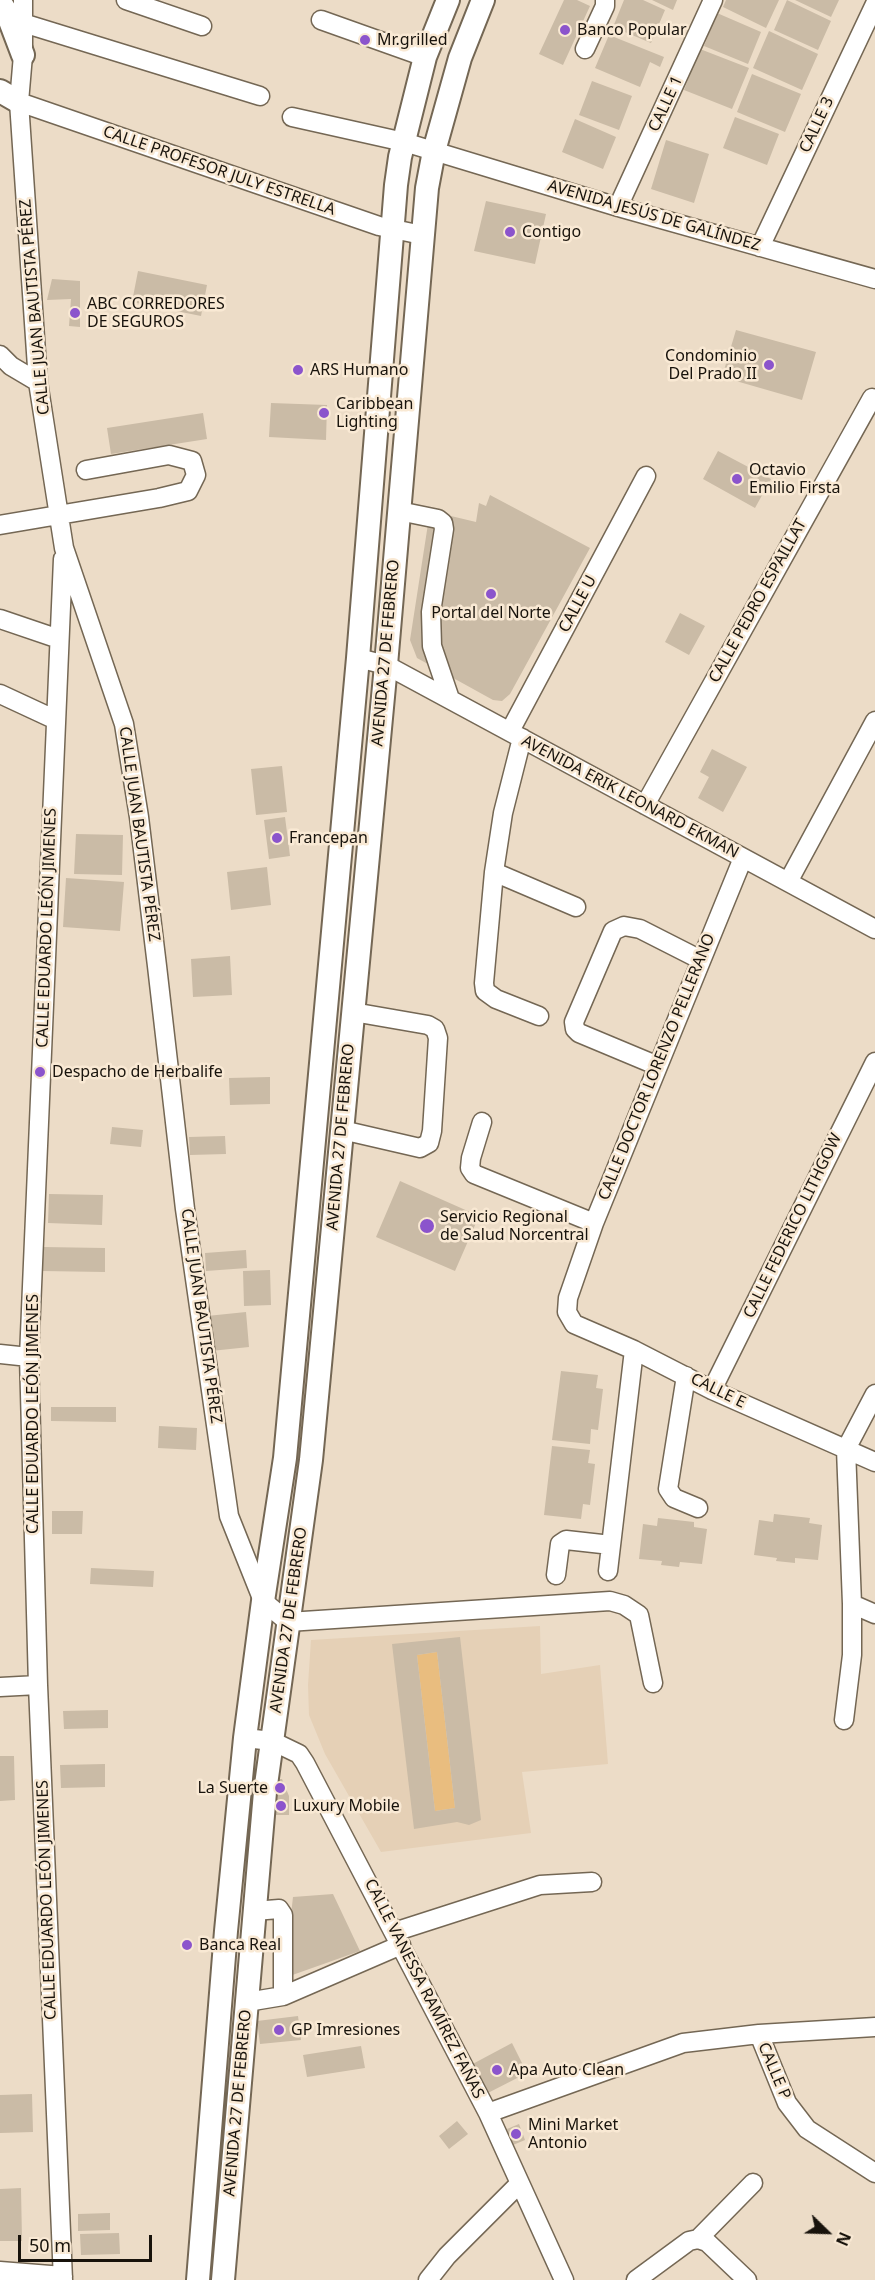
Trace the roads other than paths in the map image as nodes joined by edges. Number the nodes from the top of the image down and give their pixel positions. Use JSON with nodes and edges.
{"nodes":[{"id":1,"x":23,"y":0,"type":"edge"},
{"id":2,"x":126,"y":0,"type":"edge"},
{"id":3,"x":448,"y":0,"type":"edge"},
{"id":4,"x":483,"y":0,"type":"edge"},
{"id":5,"x":605,"y":0,"type":"edge"},
{"id":6,"x":713,"y":0,"type":"edge"},
{"id":7,"x":0,"y":2,"type":"edge"},
{"id":8,"x":875,"y":4,"type":"edge"},
{"id":9,"x":321,"y":20,"type":"dead end"},
{"id":10,"x":23,"y":23,"type":"junction"},
{"id":11,"x":202,"y":26,"type":"dead end"},
{"id":12,"x":585,"y":49,"type":"dead end"},
{"id":13,"x":23,"y":55,"type":"junction"},
{"id":14,"x":425,"y":57,"type":"junction"},
{"id":15,"x":260,"y":96,"type":"dead end"},
{"id":16,"x":9,"y":97,"type":"edge"},
{"id":17,"x":292,"y":117,"type":"dead end"},
{"id":18,"x":404,"y":142,"type":"junction"},
{"id":19,"x":434,"y":151,"type":"junction"},
{"id":20,"x":618,"y":207,"type":"junction"},
{"id":21,"x":392,"y":229,"type":"junction"},
{"id":22,"x":422,"y":235,"type":"junction"},
{"id":23,"x":760,"y":247,"type":"junction"},
{"id":24,"x":875,"y":279,"type":"edge"},
{"id":25,"x":1,"y":358,"type":"edge"},
{"id":26,"x":38,"y":382,"type":"junction"},
{"id":27,"x":872,"y":398,"type":"dead end"},
{"id":28,"x":86,"y":470,"type":"dead end"},
{"id":29,"x":646,"y":476,"type":"dead end"},
{"id":30,"x":399,"y":510,"type":"junction"},
{"id":31,"x":58,"y":514,"type":"junction"},
{"id":32,"x":0,"y":525,"type":"edge"},
{"id":33,"x":64,"y":548,"type":"junction"},
{"id":34,"x":0,"y":619,"type":"edge"},
{"id":35,"x":59,"y":639,"type":"junction"},
{"id":36,"x":358,"y":657,"type":"junction"},
{"id":37,"x":386,"y":664,"type":"junction"},
{"id":38,"x":0,"y":694,"type":"edge"},
{"id":39,"x":450,"y":699,"type":"junction"},
{"id":40,"x":56,"y":720,"type":"junction"},
{"id":41,"x":875,"y":721,"type":"edge"},
{"id":42,"x":516,"y":735,"type":"junction"},
{"id":43,"x":645,"y":805,"type":"junction"},
{"id":44,"x":742,"y":858,"type":"junction"},
{"id":45,"x":494,"y":872,"type":"junction"},
{"id":46,"x":788,"y":882,"type":"junction"},
{"id":47,"x":576,"y":907,"type":"dead end"},
{"id":48,"x":875,"y":929,"type":"edge"},
{"id":49,"x":701,"y":960,"type":"junction"},
{"id":50,"x":353,"y":1012,"type":"junction"},
{"id":51,"x":539,"y":1016,"type":"dead end"},
{"id":52,"x":875,"y":1062,"type":"edge"},
{"id":53,"x":658,"y":1066,"type":"junction"},
{"id":54,"x":482,"y":1122,"type":"dead end"},
{"id":55,"x":342,"y":1130,"type":"junction"},
{"id":56,"x":594,"y":1223,"type":"junction"},
{"id":57,"x":567,"y":1312,"type":"joint"},
{"id":58,"x":634,"y":1350,"type":"junction"},
{"id":59,"x":0,"y":1354,"type":"edge"},
{"id":60,"x":29,"y":1357,"type":"junction"},
{"id":61,"x":686,"y":1376,"type":"junction"},
{"id":62,"x":712,"y":1390,"type":"junction"},
{"id":63,"x":875,"y":1394,"type":"edge"},
{"id":64,"x":846,"y":1449,"type":"junction"},
{"id":65,"x":875,"y":1462,"type":"edge"},
{"id":66,"x":698,"y":1508,"type":"dead end"},
{"id":67,"x":611,"y":1545,"type":"junction"},
{"id":68,"x":608,"y":1571,"type":"dead end"},
{"id":69,"x":556,"y":1575,"type":"dead end"},
{"id":70,"x":263,"y":1601,"type":"junction"},
{"id":71,"x":852,"y":1604,"type":"junction"},
{"id":72,"x":875,"y":1614,"type":"edge"},
{"id":73,"x":288,"y":1622,"type":"junction"},
{"id":74,"x":653,"y":1683,"type":"dead end"},
{"id":75,"x":38,"y":1686,"type":"junction"},
{"id":76,"x":0,"y":1687,"type":"edge"},
{"id":77,"x":844,"y":1720,"type":"dead end"},
{"id":78,"x":245,"y":1738,"type":"junction"},
{"id":79,"x":272,"y":1741,"type":"junction"},
{"id":80,"x":592,"y":1882,"type":"dead end"},
{"id":81,"x":254,"y":1911,"type":"junction"},
{"id":82,"x":398,"y":1939,"type":"junction"},
{"id":83,"x":283,"y":1996,"type":"junction"},
{"id":84,"x":247,"y":2001,"type":"junction"},
{"id":85,"x":875,"y":2027,"type":"edge"},
{"id":86,"x":759,"y":2034,"type":"junction"},
{"id":87,"x":488,"y":2113,"type":"junction"},
{"id":88,"x":875,"y":2173,"type":"edge"},
{"id":89,"x":753,"y":2183,"type":"dead end"},
{"id":90,"x":519,"y":2184,"type":"junction"},
{"id":91,"x":698,"y":2239,"type":"junction"},
{"id":92,"x":0,"y":2271,"type":"edge"},
{"id":93,"x":63,"y":2278,"type":"edge"},
{"id":94,"x":198,"y":2280,"type":"edge"},
{"id":95,"x":223,"y":2280,"type":"edge"},
{"id":96,"x":428,"y":2280,"type":"edge"},
{"id":97,"x":564,"y":2280,"type":"edge"},
{"id":98,"x":636,"y":2280,"type":"edge"},
{"id":99,"x":747,"y":2280,"type":"edge"}],
"edges":[{"from":1,"to":10,"type":"street","name":"CALLE JUAN BAUTISTA PÉREZ"},
{"from":2,"to":11,"type":"street"},
{"from":3,"to":14,"type":"main road","name":"AVENIDA 27 DE FEBRERO"},
{"from":4,"to":19,"type":"main road","name":"AVENIDA 27 DE FEBRERO"},
{"from":5,"to":12,"type":"street"},
{"from":6,"to":20,"type":"street","name":"CALLE 1"},
{"from":7,"to":13,"type":"main road"},
{"from":8,"to":23,"type":"street","name":"CALLE 3"},
{"from":9,"to":14,"type":"street"},
{"from":10,"to":13,"type":"street","name":"CALLE JUAN BAUTISTA PÉREZ"},
{"from":10,"to":15,"type":"street"},
{"from":13,"to":16,"type":"street","name":"CALLE JUAN BAUTISTA PÉREZ"},
{"from":14,"to":18,"type":"main road","name":"AVENIDA 27 DE FEBRERO"},
{"from":16,"to":21,"type":"street","name":"CALLE PROFESOR JULY ESTRELLA"},
{"from":16,"to":26,"type":"street","name":"CALLE JUAN BAUTISTA PÉREZ"},
{"from":17,"to":18,"type":"street","name":"AVENIDA JESÚS DE GALÍNDEZ"},
{"from":18,"to":19,"type":"street","name":"AVENIDA JESÚS DE GALÍNDEZ"},
{"from":18,"to":21,"type":"main road","name":"AVENIDA 27 DE FEBRERO"},
{"from":19,"to":20,"type":"street","name":"AVENIDA JESÚS DE GALÍNDEZ"},
{"from":19,"to":22,"type":"main road","name":"AVENIDA 27 DE FEBRERO"},
{"from":20,"to":23,"type":"street","name":"AVENIDA JESÚS DE GALÍNDEZ"},
{"from":21,"to":22,"type":"street","name":"CALLE PROFESOR JULY ESTRELLA"},
{"from":21,"to":36,"type":"main road","name":"AVENIDA 27 DE FEBRERO"},
{"from":22,"to":30,"type":"main road","name":"AVENIDA 27 DE FEBRERO"},
{"from":23,"to":24,"type":"street","name":"AVENIDA JESÚS DE GALÍNDEZ"},
{"from":25,"to":26,"type":"street"},
{"from":26,"to":31,"type":"street","name":"CALLE JUAN BAUTISTA PÉREZ"},
{"from":27,"to":43,"type":"street","name":"CALLE PEDRO ESPAILLAT"},
{"from":28,"to":31,"type":"street"},
{"from":29,"to":42,"type":"street","name":"CALLE U"},
{"from":30,"to":37,"type":"main road","name":"AVENIDA 27 DE FEBRERO"},
{"from":30,"to":39,"type":"street"},
{"from":31,"to":32,"type":"street"},
{"from":31,"to":33,"type":"street","name":"CALLE JUAN BAUTISTA PÉREZ"},
{"from":33,"to":35,"type":"street","name":"CALLE EDUARDO LEÓN JIMENES"},
{"from":33,"to":70,"type":"street","name":"CALLE JUAN BAUTISTA PÉREZ"},
{"from":34,"to":35,"type":"street"},
{"from":35,"to":40,"type":"street","name":"CALLE EDUARDO LEÓN JIMENES"},
{"from":36,"to":37,"type":"street","name":"AVENIDA ERIK LEONARD EKMAN"},
{"from":36,"to":70,"type":"main road","name":"AVENIDA 27 DE FEBRERO"},
{"from":37,"to":39,"type":"street","name":"AVENIDA ERIK LEONARD EKMAN"},
{"from":37,"to":50,"type":"main road","name":"AVENIDA 27 DE FEBRERO"},
{"from":38,"to":40,"type":"street"},
{"from":39,"to":42,"type":"street","name":"AVENIDA ERIK LEONARD EKMAN"},
{"from":40,"to":60,"type":"street","name":"CALLE EDUARDO LEÓN JIMENES"},
{"from":41,"to":46,"type":"street"},
{"from":42,"to":43,"type":"street","name":"AVENIDA ERIK LEONARD EKMAN"},
{"from":42,"to":45,"type":"street","name":"CALLE U"},
{"from":43,"to":44,"type":"street","name":"AVENIDA ERIK LEONARD EKMAN"},
{"from":44,"to":46,"type":"street","name":"AVENIDA ERIK LEONARD EKMAN"},
{"from":44,"to":49,"type":"street","name":"CALLE DOCTOR LORENZO PELLERANO"},
{"from":45,"to":47,"type":"street"},
{"from":45,"to":51,"type":"street","name":"CALLE U"},
{"from":46,"to":48,"type":"street","name":"AVENIDA ERIK LEONARD EKMAN"},
{"from":49,"to":53,"type":"street","name":"CALLE DOCTOR LORENZO PELLERANO"},
{"from":49,"to":53,"type":"street"},
{"from":50,"to":55,"type":"main road","name":"AVENIDA 27 DE FEBRERO"},
{"from":50,"to":55,"type":"street"},
{"from":52,"to":62,"type":"street","name":"CALLE FEDERICO LITHGOW"},
{"from":53,"to":56,"type":"street","name":"CALLE DOCTOR LORENZO PELLERANO"},
{"from":54,"to":56,"type":"street"},
{"from":55,"to":73,"type":"main road","name":"AVENIDA 27 DE FEBRERO"},
{"from":56,"to":57,"type":"street","name":"CALLE DOCTOR LORENZO PELLERANO"},
{"from":57,"to":58,"type":"street","name":"CALLE E"},
{"from":58,"to":61,"type":"street","name":"CALLE E"},
{"from":58,"to":67,"type":"street"},
{"from":59,"to":60,"type":"street"},
{"from":60,"to":75,"type":"street","name":"CALLE EDUARDO LEÓN JIMENES"},
{"from":61,"to":62,"type":"street","name":"CALLE E"},
{"from":61,"to":66,"type":"street"},
{"from":62,"to":64,"type":"street","name":"CALLE E"},
{"from":63,"to":64,"type":"street"},
{"from":64,"to":65,"type":"street","name":"CALLE E"},
{"from":64,"to":71,"type":"street"},
{"from":67,"to":68,"type":"street"},
{"from":67,"to":69,"type":"street"},
{"from":70,"to":73,"type":"street","name":"CALLE JUAN BAUTISTA PÉREZ"},
{"from":70,"to":78,"type":"main road","name":"AVENIDA 27 DE FEBRERO"},
{"from":71,"to":72,"type":"street"},
{"from":71,"to":77,"type":"street"},
{"from":73,"to":74,"type":"street"},
{"from":73,"to":79,"type":"main road","name":"AVENIDA 27 DE FEBRERO"},
{"from":75,"to":76,"type":"street"},
{"from":75,"to":93,"type":"street","name":"CALLE EDUARDO LEÓN JIMENES"},
{"from":78,"to":79,"type":"street","name":"CALLE VANESSA RAMÍREZ FAÑAS"},
{"from":78,"to":94,"type":"main road","name":"AVENIDA 27 DE FEBRERO"},
{"from":79,"to":81,"type":"main road","name":"AVENIDA 27 DE FEBRERO"},
{"from":79,"to":82,"type":"street","name":"CALLE VANESSA RAMÍREZ FAÑAS"},
{"from":80,"to":82,"type":"street"},
{"from":81,"to":83,"type":"street"},
{"from":81,"to":84,"type":"main road","name":"AVENIDA 27 DE FEBRERO"},
{"from":82,"to":83,"type":"street"},
{"from":82,"to":87,"type":"street","name":"CALLE VANESSA RAMÍREZ FAÑAS"},
{"from":83,"to":84,"type":"street"},
{"from":84,"to":95,"type":"main road","name":"AVENIDA 27 DE FEBRERO"},
{"from":85,"to":86,"type":"street"},
{"from":86,"to":87,"type":"street"},
{"from":86,"to":88,"type":"street","name":"CALLE P"},
{"from":87,"to":90,"type":"street","name":"CALLE VANESSA RAMÍREZ FAÑAS"},
{"from":89,"to":91,"type":"street"},
{"from":90,"to":96,"type":"street"},
{"from":90,"to":97,"type":"street","name":"CALLE VANESSA RAMÍREZ FAÑAS"},
{"from":91,"to":98,"type":"street"},
{"from":91,"to":99,"type":"street"},
{"from":92,"to":93,"type":"street"}]}
